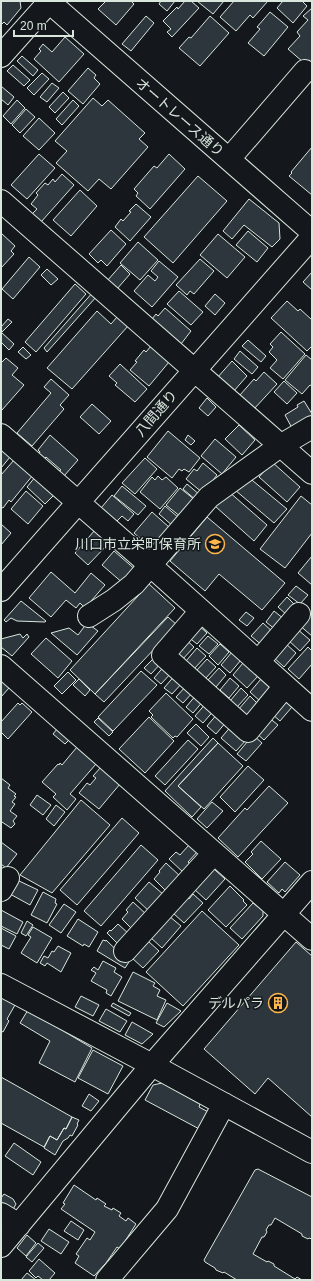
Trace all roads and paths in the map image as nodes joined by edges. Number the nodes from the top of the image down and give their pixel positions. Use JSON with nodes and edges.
{"nodes":[{"id":1,"x":49,"y":1,"type":"edge"},
{"id":2,"x":1,"y":56,"type":"edge"},
{"id":3,"x":305,"y":71,"type":"dead end"},
{"id":4,"x":228,"y":159,"type":"junction"},
{"id":5,"x":1,"y":201,"type":"edge"},
{"id":6,"x":312,"y":232,"type":"edge"},
{"id":7,"x":312,"y":237,"type":"edge"},
{"id":8,"x":194,"y":371,"type":"junction"},
{"id":9,"x":312,"y":427,"type":"edge"},
{"id":10,"x":1,"y":435,"type":"edge"},
{"id":11,"x":280,"y":446,"type":"junction"},
{"id":12,"x":312,"y":473,"type":"edge"},
{"id":13,"x":78,"y":503,"type":"junction"},
{"id":14,"x":150,"y":565,"type":"junction"},
{"id":15,"x":1,"y":590,"type":"edge"},
{"id":16,"x":201,"y":611,"type":"junction"},
{"id":17,"x":300,"y":614,"type":"dead end"},
{"id":18,"x":89,"y":616,"type":"dead end"},
{"id":19,"x":258,"y":662,"type":"junction"},
{"id":20,"x":1,"y":666,"type":"edge"},
{"id":21,"x":285,"y":686,"type":"junction"},
{"id":22,"x":312,"y":710,"type":"edge"},
{"id":23,"x":214,"y":852,"type":"junction"},
{"id":24,"x":312,"y":882,"type":"edge"},
{"id":25,"x":283,"y":914,"type":"junction"},
{"id":26,"x":312,"y":939,"type":"edge"},
{"id":27,"x":125,"y":951,"type":"dead end"},
{"id":28,"x":1,"y":985,"type":"edge"},
{"id":29,"x":152,"y":1065,"type":"junction"},
{"id":30,"x":224,"y":1104,"type":"junction"},
{"id":31,"x":312,"y":1152,"type":"edge"},
{"id":32,"x":10,"y":1220,"type":"edge"},
{"id":33,"x":1,"y":1246,"type":"edge"},
{"id":34,"x":107,"y":1280,"type":"edge"}],
"edges":[{"from":1,"to":2,"type":"street"},
{"from":1,"to":4,"type":"street","name":"オートレース通り"},
{"from":3,"to":4,"type":"street"},
{"from":4,"to":6,"type":"street","name":"オートレース通り"},
{"from":5,"to":8,"type":"street"},
{"from":7,"to":8,"type":"street","name":"八間通り"},
{"from":8,"to":11,"type":"street"},
{"from":8,"to":13,"type":"street","name":"八間通り"},
{"from":9,"to":11,"type":"street"},
{"from":10,"to":13,"type":"street"},
{"from":11,"to":12,"type":"street"},
{"from":11,"to":14,"type":"street"},
{"from":13,"to":14,"type":"street"},
{"from":13,"to":15,"type":"street","name":"八間通り"},
{"from":14,"to":16,"type":"street"},
{"from":14,"to":18,"type":"street"},
{"from":16,"to":19,"type":"street"},
{"from":16,"to":21,"type":"street"},
{"from":17,"to":19,"type":"street"},
{"from":19,"to":21,"type":"street"},
{"from":20,"to":23,"type":"street"},
{"from":21,"to":22,"type":"street"},
{"from":23,"to":25,"type":"street"},
{"from":23,"to":27,"type":"street"},
{"from":24,"to":25,"type":"street"},
{"from":25,"to":26,"type":"street"},
{"from":25,"to":29,"type":"street"},
{"from":28,"to":29,"type":"street"},
{"from":29,"to":30,"type":"street"},
{"from":29,"to":32,"type":"street"},
{"from":30,"to":31,"type":"street"},
{"from":30,"to":34,"type":"street"},
{"from":32,"to":33,"type":"street"}]}
